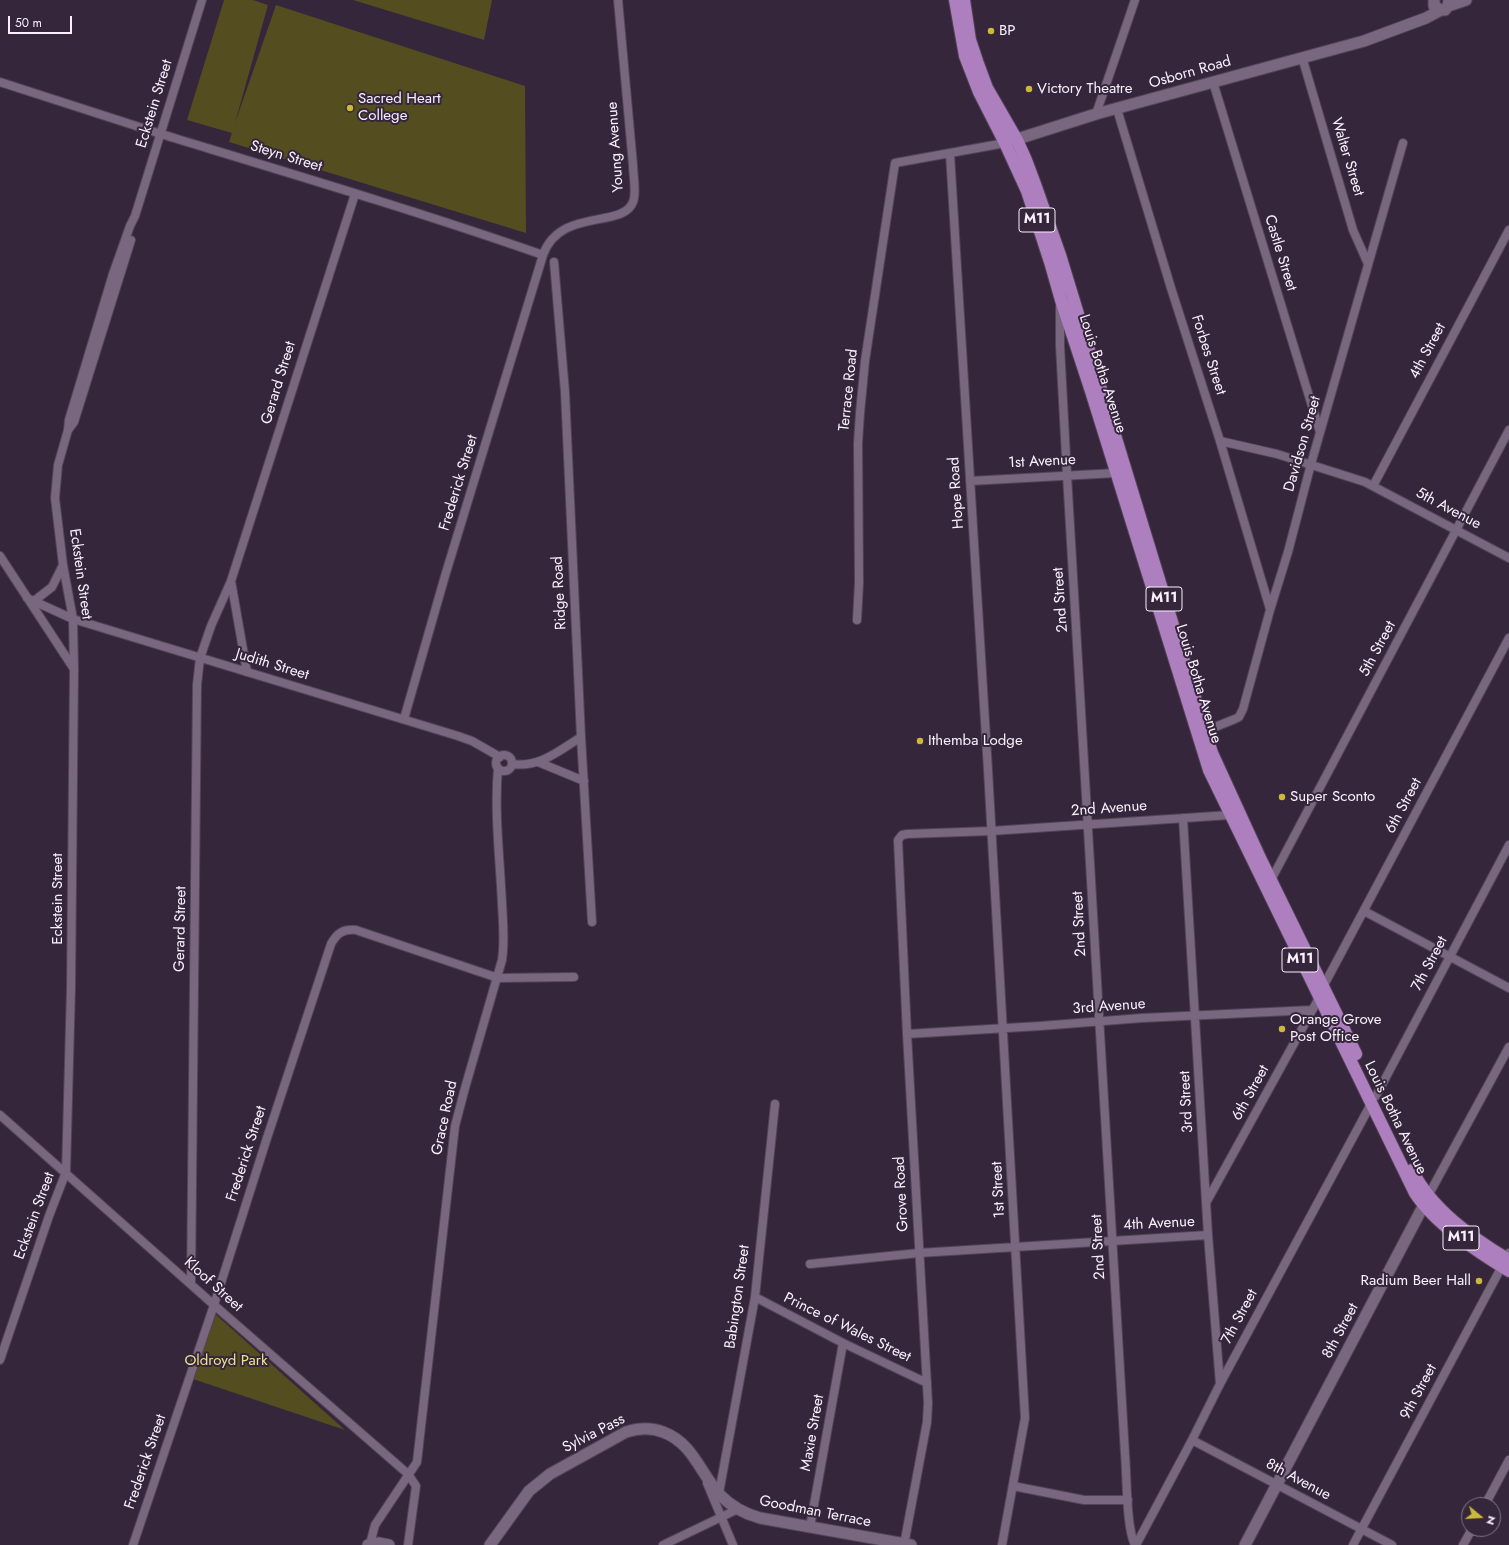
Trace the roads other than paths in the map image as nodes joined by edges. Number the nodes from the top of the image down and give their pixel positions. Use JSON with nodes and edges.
{"nodes":[{"id":1,"x":202,"y":0,"type":"edge"},
{"id":2,"x":618,"y":0,"type":"edge"},
{"id":3,"x":955,"y":0,"type":"edge"},
{"id":4,"x":964,"y":0,"type":"edge"},
{"id":5,"x":1135,"y":0,"type":"edge"},
{"id":6,"x":1466,"y":0,"type":"edge"},
{"id":7,"x":1439,"y":3,"type":"edge"},
{"id":8,"x":1302,"y":57,"type":"junction"},
{"id":9,"x":0,"y":82,"type":"edge"},
{"id":10,"x":1213,"y":82,"type":"junction"},
{"id":11,"x":1117,"y":109,"type":"junction"},
{"id":12,"x":1096,"y":114,"type":"junction"},
{"id":13,"x":161,"y":134,"type":"junction"},
{"id":14,"x":1011,"y":142,"type":"junction"},
{"id":15,"x":1403,"y":142,"type":"dead end"},
{"id":16,"x":950,"y":154,"type":"junction"},
{"id":17,"x":895,"y":163,"type":"joint"},
{"id":18,"x":354,"y":194,"type":"junction"},
{"id":19,"x":1509,"y":230,"type":"edge"},
{"id":20,"x":543,"y":255,"type":"junction"},
{"id":21,"x":554,"y":262,"type":"dead end"},
{"id":22,"x":1368,"y":264,"type":"junction"},
{"id":23,"x":1061,"y":300,"type":"junction"},
{"id":24,"x":1509,"y":430,"type":"edge"},
{"id":25,"x":1320,"y":432,"type":"junction"},
{"id":26,"x":1220,"y":440,"type":"junction"},
{"id":27,"x":1311,"y":464,"type":"junction"},
{"id":28,"x":1116,"y":472,"type":"junction"},
{"id":29,"x":1067,"y":474,"type":"junction"},
{"id":30,"x":970,"y":481,"type":"junction"},
{"id":31,"x":1373,"y":486,"type":"junction"},
{"id":32,"x":1456,"y":530,"type":"junction"},
{"id":33,"x":0,"y":556,"type":"edge"},
{"id":34,"x":1509,"y":558,"type":"edge"},
{"id":35,"x":63,"y":565,"type":"junction"},
{"id":36,"x":231,"y":581,"type":"junction"},
{"id":37,"x":30,"y":599,"type":"junction"},
{"id":38,"x":1270,"y":610,"type":"junction"},
{"id":39,"x":73,"y":619,"type":"junction"},
{"id":40,"x":857,"y":620,"type":"dead end"},
{"id":41,"x":1509,"y":638,"type":"edge"},
{"id":42,"x":200,"y":658,"type":"junction"},
{"id":43,"x":74,"y":669,"type":"junction"},
{"id":44,"x":247,"y":672,"type":"junction"},
{"id":45,"x":404,"y":719,"type":"junction"},
{"id":46,"x":1204,"y":731,"type":"junction"},
{"id":47,"x":581,"y":737,"type":"junction"},
{"id":48,"x":500,"y":757,"type":"junction"},
{"id":49,"x":538,"y":762,"type":"junction"},
{"id":50,"x":512,"y":764,"type":"junction"},
{"id":51,"x":498,"y":768,"type":"junction"},
{"id":52,"x":584,"y":781,"type":"junction"},
{"id":53,"x":1230,"y":815,"type":"junction"},
{"id":54,"x":1183,"y":818,"type":"junction"},
{"id":55,"x":1088,"y":825,"type":"junction"},
{"id":56,"x":991,"y":831,"type":"junction"},
{"id":57,"x":898,"y":840,"type":"joint"},
{"id":58,"x":1509,"y":845,"type":"edge"},
{"id":59,"x":1271,"y":880,"type":"junction"},
{"id":60,"x":1364,"y":911,"type":"junction"},
{"id":61,"x":592,"y":922,"type":"dead end"},
{"id":62,"x":1450,"y":957,"type":"junction"},
{"id":63,"x":574,"y":977,"type":"dead end"},
{"id":64,"x":498,"y":978,"type":"junction"},
{"id":65,"x":1509,"y":988,"type":"edge"},
{"id":66,"x":1321,"y":993,"type":"junction"},
{"id":67,"x":1312,"y":1010,"type":"junction"},
{"id":68,"x":1196,"y":1016,"type":"junction"},
{"id":69,"x":1100,"y":1022,"type":"junction"},
{"id":70,"x":1003,"y":1028,"type":"junction"},
{"id":71,"x":907,"y":1034,"type":"junction"},
{"id":72,"x":1509,"y":1047,"type":"edge"},
{"id":73,"x":1373,"y":1100,"type":"junction"},
{"id":74,"x":776,"y":1104,"type":"dead end"},
{"id":75,"x":0,"y":1115,"type":"edge"},
{"id":76,"x":66,"y":1172,"type":"junction"},
{"id":77,"x":1426,"y":1201,"type":"junction"},
{"id":78,"x":1207,"y":1202,"type":"junction"},
{"id":79,"x":1208,"y":1236,"type":"junction"},
{"id":80,"x":1113,"y":1241,"type":"junction"},
{"id":81,"x":1016,"y":1246,"type":"junction"},
{"id":82,"x":919,"y":1253,"type":"junction"},
{"id":83,"x":1507,"y":1262,"type":"edge"},
{"id":84,"x":810,"y":1264,"type":"dead end"},
{"id":85,"x":191,"y":1284,"type":"junction"},
{"id":86,"x":755,"y":1297,"type":"junction"},
{"id":87,"x":214,"y":1306,"type":"junction"},
{"id":88,"x":843,"y":1343,"type":"junction"},
{"id":89,"x":0,"y":1360,"type":"edge"},
{"id":90,"x":927,"y":1383,"type":"junction"},
{"id":91,"x":1220,"y":1384,"type":"junction"},
{"id":92,"x":1192,"y":1440,"type":"junction"},
{"id":93,"x":1509,"y":1460,"type":"edge"},
{"id":94,"x":417,"y":1462,"type":"junction"},
{"id":95,"x":701,"y":1468,"type":"junction"},
{"id":96,"x":408,"y":1474,"type":"junction"},
{"id":97,"x":1277,"y":1485,"type":"junction"},
{"id":98,"x":416,"y":1486,"type":"junction"},
{"id":99,"x":1013,"y":1486,"type":"junction"},
{"id":100,"x":719,"y":1493,"type":"junction"},
{"id":101,"x":1489,"y":1497,"type":"edge"},
{"id":102,"x":1128,"y":1500,"type":"junction"},
{"id":103,"x":738,"y":1509,"type":"junction"},
{"id":104,"x":721,"y":1518,"type":"junction"},
{"id":105,"x":810,"y":1527,"type":"junction"},
{"id":106,"x":1361,"y":1529,"type":"junction"},
{"id":107,"x":133,"y":1545,"type":"edge"},
{"id":108,"x":369,"y":1545,"type":"edge"},
{"id":109,"x":389,"y":1545,"type":"edge"},
{"id":110,"x":408,"y":1545,"type":"edge"},
{"id":111,"x":490,"y":1545,"type":"edge"},
{"id":112,"x":663,"y":1545,"type":"edge"},
{"id":113,"x":732,"y":1545,"type":"edge"},
{"id":114,"x":906,"y":1545,"type":"edge"},
{"id":115,"x":1002,"y":1545,"type":"edge"},
{"id":116,"x":1136,"y":1545,"type":"edge"},
{"id":117,"x":1245,"y":1545,"type":"edge"},
{"id":118,"x":1353,"y":1545,"type":"edge"},
{"id":119,"x":1392,"y":1545,"type":"edge"}],
"edges":[{"from":1,"to":13,"type":"street","name":"Eckstein Street"},
{"from":2,"to":20,"type":"street","name":"Young Avenue"},
{"from":3,"to":14,"type":"main road","name":"Louis Botha Avenue","number":"M11"},
{"from":4,"to":14,"type":"main road","name":"Louis Botha Avenue","number":"M11"},
{"from":5,"to":12,"type":"street"},
{"from":6,"to":7,"type":"main road","name":"Osborn Road"},
{"from":7,"to":8,"type":"main road","name":"Osborn Road"},
{"from":8,"to":10,"type":"main road","name":"Osborn Road"},
{"from":8,"to":22,"type":"street","name":"Walter Street"},
{"from":9,"to":13,"type":"street","name":"Steyn Street"},
{"from":10,"to":11,"type":"main road","name":"Osborn Road"},
{"from":10,"to":25,"type":"street","name":"Castle Street"},
{"from":11,"to":12,"type":"main road","name":"Osborn Road"},
{"from":11,"to":26,"type":"street","name":"Forbes Street"},
{"from":12,"to":14,"type":"main road","name":"Osborn Road"},
{"from":13,"to":18,"type":"street","name":"Steyn Street"},
{"from":13,"to":35,"type":"street","name":"Eckstein Street"},
{"from":14,"to":16,"type":"street","name":"Osborn Road"},
{"from":14,"to":23,"type":"main road","name":"Louis Botha Avenue","number":"M11"},
{"from":14,"to":46,"type":"main road","name":"Louis Botha Avenue","number":"M11"},
{"from":15,"to":22,"type":"street","name":"Davidson Street"},
{"from":16,"to":17,"type":"street","name":"Osborn Road"},
{"from":16,"to":30,"type":"street","name":"Hope Road"},
{"from":17,"to":40,"type":"street","name":"Terrace Road"},
{"from":18,"to":20,"type":"street","name":"Steyn Street"},
{"from":18,"to":36,"type":"street","name":"Gerard Street"},
{"from":19,"to":31,"type":"street","name":"4th Street"},
{"from":20,"to":45,"type":"street","name":"Frederick Street"},
{"from":21,"to":47,"type":"street","name":"Ridge Road"},
{"from":22,"to":25,"type":"street","name":"Davidson Street"},
{"from":23,"to":28,"type":"main road","name":"Louis Botha Avenue","number":"M11"},
{"from":23,"to":29,"type":"street","name":"2nd Street"},
{"from":24,"to":32,"type":"street","name":"5th Street"},
{"from":25,"to":27,"type":"street","name":"Davidson Street"},
{"from":26,"to":27,"type":"street","name":"5th Avenue"},
{"from":26,"to":38,"type":"street","name":"Forbes Street"},
{"from":27,"to":31,"type":"street","name":"5th Avenue"},
{"from":27,"to":38,"type":"street","name":"Davidson Street"},
{"from":28,"to":29,"type":"street","name":"1st Avenue"},
{"from":28,"to":53,"type":"main road","name":"Louis Botha Avenue","number":"M11"},
{"from":29,"to":30,"type":"street","name":"1st Avenue"},
{"from":29,"to":55,"type":"street","name":"2nd Street"},
{"from":30,"to":56,"type":"street","name":"Hope Road"},
{"from":31,"to":32,"type":"street","name":"5th Avenue"},
{"from":32,"to":34,"type":"street","name":"5th Avenue"},
{"from":32,"to":59,"type":"street","name":"5th Street"},
{"from":33,"to":37,"type":"street"},
{"from":35,"to":37,"type":"street"},
{"from":35,"to":39,"type":"street","name":"Eckstein Street"},
{"from":36,"to":42,"type":"street","name":"Gerard Street"},
{"from":36,"to":44,"type":"street","name":"Gerard Street"},
{"from":37,"to":39,"type":"street","name":"Judith Street"},
{"from":37,"to":43,"type":"street"},
{"from":38,"to":46,"type":"street","name":"Davidson Street"},
{"from":39,"to":42,"type":"street","name":"Judith Street"},
{"from":39,"to":43,"type":"street","name":"Eckstein Street"},
{"from":41,"to":60,"type":"street","name":"6th Street"},
{"from":42,"to":44,"type":"street","name":"Judith Street"},
{"from":42,"to":85,"type":"street","name":"Gerard Street"},
{"from":43,"to":76,"type":"street","name":"Eckstein Street"},
{"from":44,"to":45,"type":"street","name":"Judith Street"},
{"from":45,"to":48,"type":"street","name":"Judith Street"},
{"from":46,"to":59,"type":"main road","name":"Louis Botha Avenue","number":"M11"},
{"from":47,"to":49,"type":"street"},
{"from":47,"to":52,"type":"street","name":"Ridge Road"},
{"from":48,"to":50,"type":"street"},
{"from":48,"to":51,"type":"street"},
{"from":49,"to":50,"type":"street"},
{"from":49,"to":52,"type":"street"},
{"from":50,"to":51,"type":"street"},
{"from":51,"to":64,"type":"street","name":"Grace Road"},
{"from":52,"to":61,"type":"street","name":"Ridge Road"},
{"from":53,"to":54,"type":"street","name":"2nd Avenue"},
{"from":53,"to":66,"type":"main road","name":"Louis Botha Avenue","number":"M11"},
{"from":54,"to":55,"type":"street","name":"2nd Avenue"},
{"from":54,"to":68,"type":"street","name":"3rd Street"},
{"from":55,"to":56,"type":"street","name":"2nd Avenue"},
{"from":55,"to":69,"type":"street","name":"2nd Street"},
{"from":56,"to":57,"type":"street","name":"2nd Avenue"},
{"from":56,"to":70,"type":"street","name":"1st Street"},
{"from":57,"to":71,"type":"street","name":"Grove Road"},
{"from":58,"to":62,"type":"street","name":"7th Street"},
{"from":59,"to":66,"type":"main road","name":"Louis Botha Avenue","number":"M11"},
{"from":60,"to":62,"type":"street"},
{"from":60,"to":66,"type":"street","name":"6th Street"},
{"from":62,"to":65,"type":"street"},
{"from":62,"to":73,"type":"street","name":"7th Street"},
{"from":63,"to":64,"type":"street"},
{"from":64,"to":87,"type":"street","name":"Frederick Street"},
{"from":64,"to":94,"type":"street","name":"Grace Road"},
{"from":66,"to":67,"type":"street","name":"6th Street"},
{"from":66,"to":73,"type":"main road","name":"Louis Botha Avenue","number":"M11"},
{"from":67,"to":68,"type":"street","name":"3rd Avenue"},
{"from":67,"to":78,"type":"street","name":"6th Street"},
{"from":68,"to":69,"type":"street","name":"3rd Avenue"},
{"from":68,"to":78,"type":"street","name":"3rd Street"},
{"from":69,"to":70,"type":"street","name":"3rd Avenue"},
{"from":69,"to":80,"type":"street","name":"2nd Street"},
{"from":70,"to":71,"type":"street","name":"3rd Avenue"},
{"from":70,"to":81,"type":"street","name":"1st Street"},
{"from":71,"to":82,"type":"street","name":"Grove Road"},
{"from":72,"to":77,"type":"street","name":"8th Street"},
{"from":73,"to":77,"type":"main road","name":"Louis Botha Avenue","number":"M11"},
{"from":73,"to":91,"type":"street","name":"7th Street"},
{"from":74,"to":86,"type":"street","name":"Babington Street"},
{"from":75,"to":76,"type":"street","name":"Kloof Street"},
{"from":76,"to":85,"type":"street","name":"Kloof Street"},
{"from":76,"to":89,"type":"street","name":"Eckstein Street"},
{"from":77,"to":83,"type":"main road","name":"Louis Botha Avenue","number":"M11"},
{"from":77,"to":97,"type":"main road","name":"8th Street"},
{"from":78,"to":79,"type":"street","name":"3rd Street"},
{"from":79,"to":80,"type":"street","name":"4th Avenue"},
{"from":79,"to":91,"type":"street","name":"3rd Street"},
{"from":80,"to":81,"type":"street","name":"4th Avenue"},
{"from":80,"to":102,"type":"street","name":"2nd Street"},
{"from":81,"to":82,"type":"street","name":"4th Avenue"},
{"from":81,"to":99,"type":"street","name":"1st Street"},
{"from":82,"to":84,"type":"street"},
{"from":82,"to":90,"type":"street","name":"Grove Road"},
{"from":83,"to":106,"type":"street","name":"9th Street"},
{"from":85,"to":87,"type":"street","name":"Kloof Street"},
{"from":86,"to":88,"type":"street","name":"Prince of Wales Street"},
{"from":86,"to":100,"type":"street","name":"Babington Street"},
{"from":87,"to":96,"type":"street","name":"Kloof Street"},
{"from":87,"to":107,"type":"street","name":"Frederick Street"},
{"from":88,"to":90,"type":"street","name":"Prince of Wales Street"},
{"from":88,"to":105,"type":"street","name":"Maxie Street"},
{"from":90,"to":114,"type":"street","name":"Grove Road"},
{"from":91,"to":92,"type":"street","name":"7th Street"},
{"from":92,"to":97,"type":"street","name":"8th Avenue"},
{"from":92,"to":116,"type":"street","name":"7th Street"},
{"from":93,"to":101,"type":"street"},
{"from":94,"to":96,"type":"street"},
{"from":94,"to":98,"type":"street","name":"Grace Road"},
{"from":95,"to":100,"type":"main road","name":"Sylvia Pass"},
{"from":95,"to":104,"type":"street"},
{"from":95,"to":111,"type":"main road","name":"Sylvia Pass"},
{"from":96,"to":98,"type":"street"},
{"from":96,"to":108,"type":"street"},
{"from":97,"to":106,"type":"street","name":"8th Avenue"},
{"from":97,"to":117,"type":"main road","name":"8th Street"},
{"from":98,"to":110,"type":"street"},
{"from":99,"to":102,"type":"street"},
{"from":99,"to":115,"type":"street","name":"1st Street"},
{"from":100,"to":103,"type":"main road","name":"Goodman Terrace"},
{"from":102,"to":116,"type":"street","name":"2nd Street"},
{"from":103,"to":104,"type":"street"},
{"from":103,"to":105,"type":"main road","name":"Goodman Terrace"},
{"from":104,"to":112,"type":"street"},
{"from":104,"to":113,"type":"street"},
{"from":105,"to":114,"type":"main road","name":"Goodman Terrace"},
{"from":106,"to":118,"type":"street","name":"9th Street"},
{"from":106,"to":119,"type":"street","name":"8th Avenue"},
{"from":108,"to":109,"type":"main road"}]}
